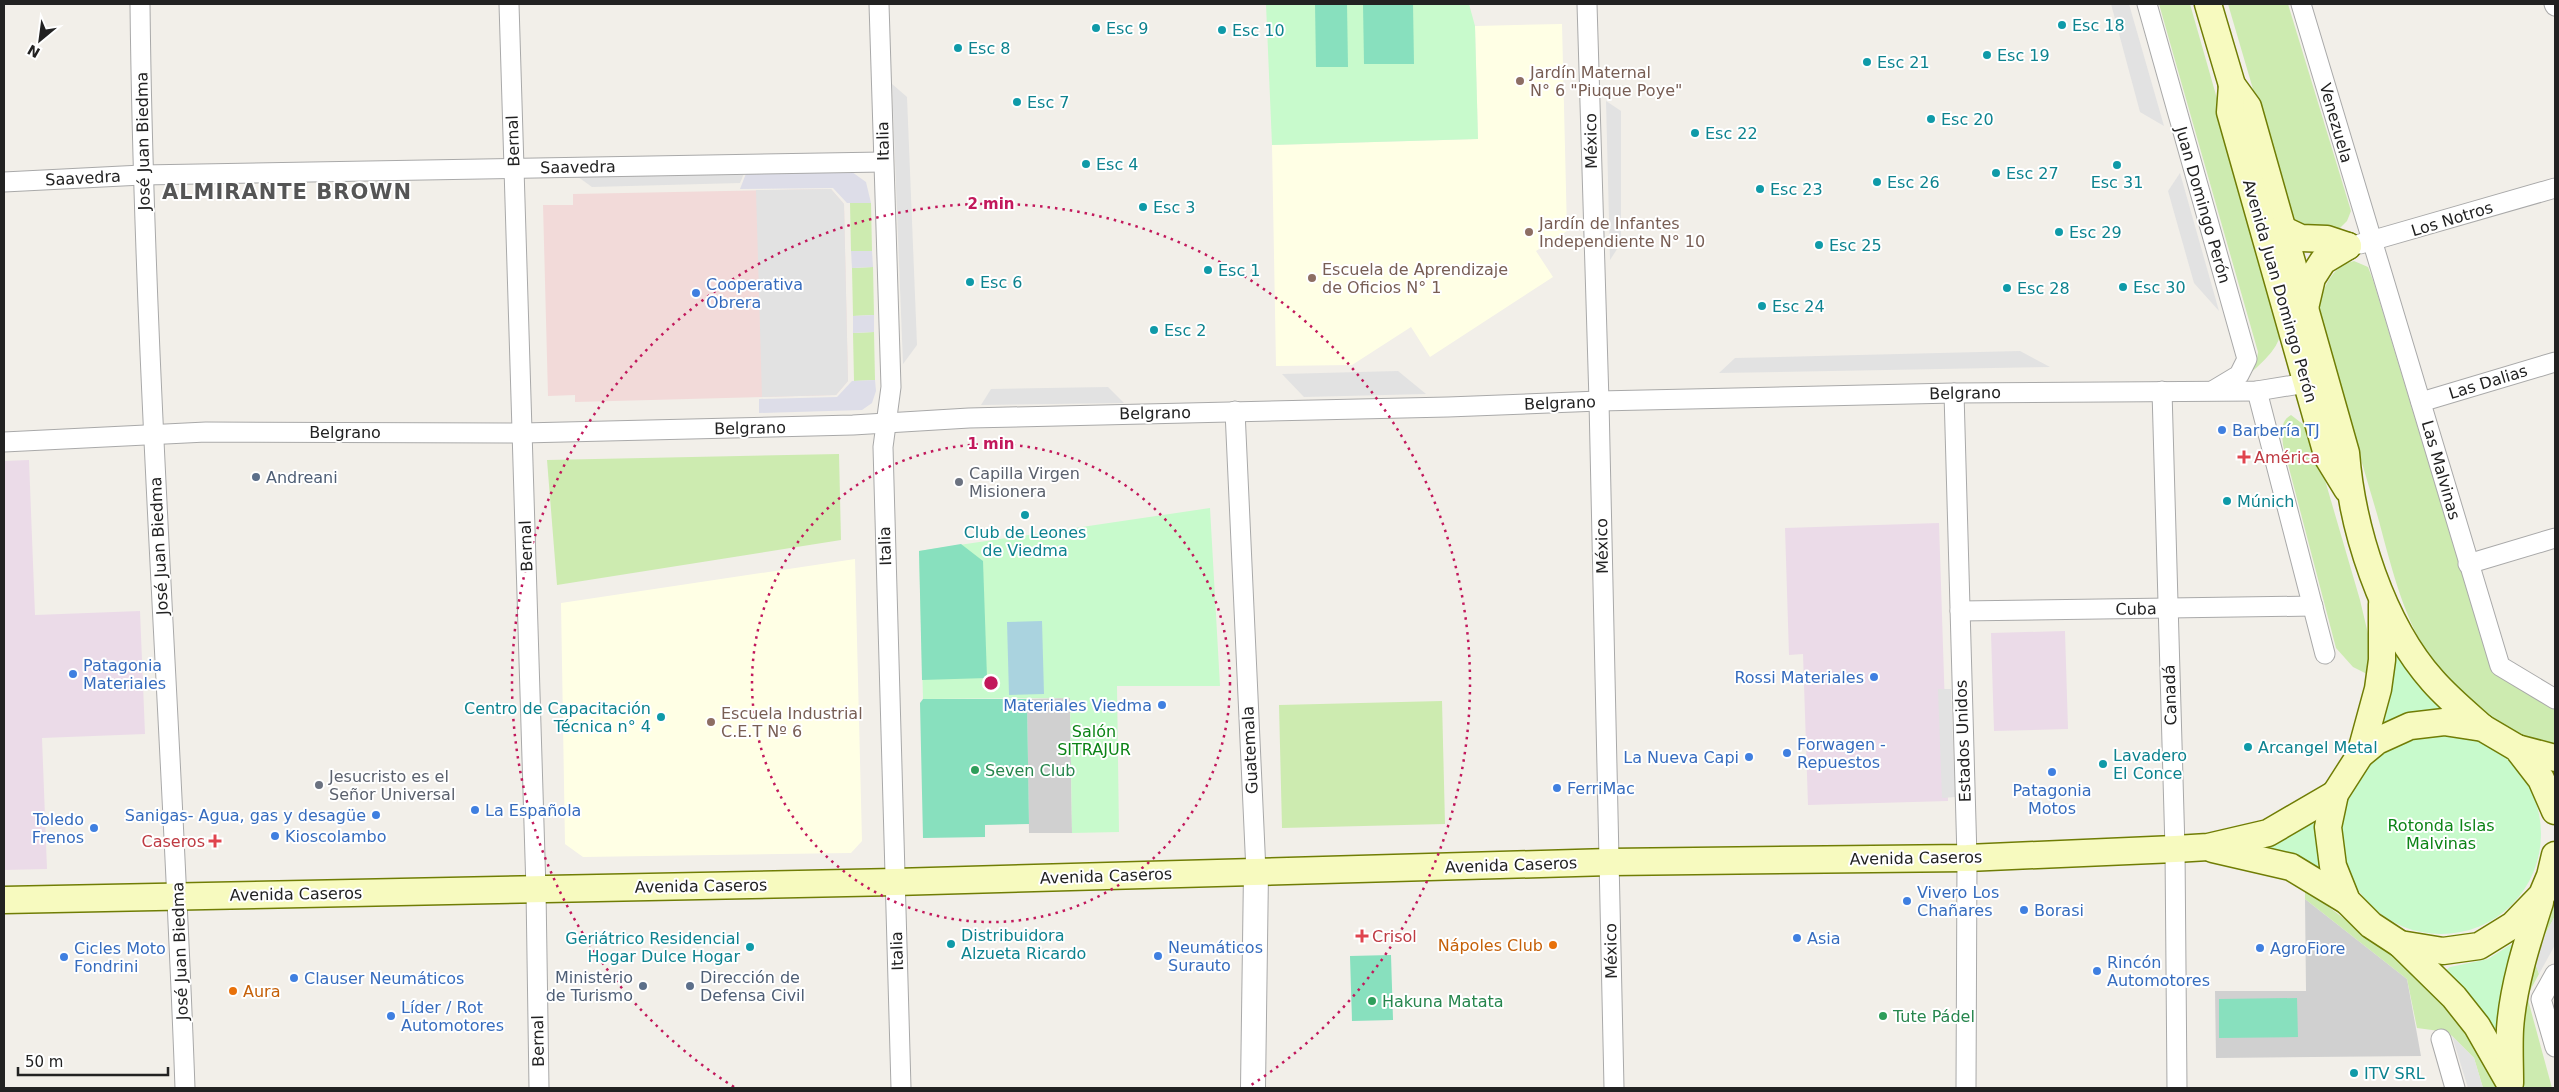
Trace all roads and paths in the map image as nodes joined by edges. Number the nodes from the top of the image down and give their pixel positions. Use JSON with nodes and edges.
{"nodes":[{"id":1,"x":140,"y":4,"type":"edge"},
{"id":2,"x":509,"y":4,"type":"edge"},
{"id":3,"x":879,"y":4,"type":"edge"},
{"id":4,"x":1587,"y":4,"type":"edge"},
{"id":5,"x":2147,"y":4,"type":"edge"},
{"id":6,"x":2208,"y":4,"type":"edge"},
{"id":7,"x":2301,"y":4,"type":"edge"},
{"id":8,"x":2232,"y":84,"type":"junction"},
{"id":9,"x":883,"y":162,"type":"junction"},
{"id":10,"x":514,"y":168,"type":"junction"},
{"id":11,"x":142,"y":175,"type":"junction"},
{"id":12,"x":4,"y":182,"type":"edge"},
{"id":13,"x":2555,"y":188,"type":"edge"},
{"id":14,"x":2282,"y":229,"type":"junction"},
{"id":15,"x":2359,"y":244,"type":"junction"},
{"id":16,"x":2305,"y":308,"type":"junction"},
{"id":17,"x":2555,"y":362,"type":"edge"},
{"id":18,"x":2306,"y":382,"type":"junction"},
{"id":19,"x":2258,"y":390,"type":"junction"},
{"id":20,"x":2162,"y":391,"type":"junction"},
{"id":21,"x":2212,"y":391,"type":"junction"},
{"id":22,"x":1954,"y":393,"type":"junction"},
{"id":23,"x":1599,"y":401,"type":"junction"},
{"id":24,"x":2421,"y":402,"type":"junction"},
{"id":25,"x":1235,"y":411,"type":"junction"},
{"id":26,"x":886,"y":424,"type":"junction"},
{"id":27,"x":153,"y":433,"type":"junction"},
{"id":28,"x":523,"y":433,"type":"junction"},
{"id":29,"x":4,"y":442,"type":"edge"},
{"id":30,"x":2349,"y":492,"type":"junction"},
{"id":31,"x":2555,"y":538,"type":"edge"},
{"id":32,"x":2468,"y":564,"type":"junction"},
{"id":33,"x":2382,"y":603,"type":"junction"},
{"id":34,"x":2313,"y":606,"type":"junction"},
{"id":35,"x":2168,"y":608,"type":"junction"},
{"id":36,"x":1960,"y":611,"type":"junction"},
{"id":37,"x":2325,"y":654,"type":"dead end"},
{"id":38,"x":2555,"y":698,"type":"edge"},
{"id":39,"x":2483,"y":728,"type":"junction"},
{"id":40,"x":2517,"y":748,"type":"junction"},
{"id":41,"x":2360,"y":755,"type":"junction"},
{"id":42,"x":2555,"y":758,"type":"edge"},
{"id":43,"x":2335,"y":794,"type":"junction"},
{"id":44,"x":2555,"y":811,"type":"edge"},
{"id":45,"x":2208,"y":847,"type":"junction"},
{"id":46,"x":2175,"y":849,"type":"junction"},
{"id":47,"x":1967,"y":858,"type":"junction"},
{"id":48,"x":1610,"y":862,"type":"junction"},
{"id":49,"x":1256,"y":872,"type":"junction"},
{"id":50,"x":2551,"y":874,"type":"edge"},
{"id":51,"x":895,"y":882,"type":"junction"},
{"id":52,"x":536,"y":890,"type":"junction"},
{"id":53,"x":178,"y":896,"type":"junction"},
{"id":54,"x":4,"y":900,"type":"edge"},
{"id":55,"x":2347,"y":901,"type":"junction"},
{"id":56,"x":2400,"y":944,"type":"junction"},
{"id":57,"x":2555,"y":974,"type":"edge"},
{"id":58,"x":2441,"y":1039,"type":"dead end"},
{"id":59,"x":2555,"y":1047,"type":"edge"},
{"id":60,"x":2510,"y":1085,"type":"edge"},
{"id":61,"x":185,"y":1088,"type":"edge"},
{"id":62,"x":539,"y":1088,"type":"edge"},
{"id":63,"x":900,"y":1088,"type":"edge"},
{"id":64,"x":1253,"y":1088,"type":"edge"},
{"id":65,"x":1614,"y":1088,"type":"edge"},
{"id":66,"x":1966,"y":1088,"type":"edge"},
{"id":67,"x":2177,"y":1088,"type":"edge"},
{"id":68,"x":2455,"y":1088,"type":"edge"}],
"edges":[{"from":1,"to":11,"type":"street","name":"José Juan Biedma"},
{"from":2,"to":10,"type":"street","name":"Bernal"},
{"from":3,"to":9,"type":"street","name":"Italia"},
{"from":4,"to":23,"type":"street","name":"México"},
{"from":5,"to":21,"type":"street","name":"Juan Domingo Perón"},
{"from":6,"to":8,"type":"main road","name":"Avenida Juan Domingo Perón"},
{"from":7,"to":15,"type":"street","name":"Venezuela"},
{"from":8,"to":14,"type":"main road","name":"Avenida Juan Domingo Perón"},
{"from":8,"to":18,"type":"main road","name":"Avenida Juan Domingo Perón"},
{"from":9,"to":10,"type":"street","name":"Saavedra"},
{"from":9,"to":26,"type":"street","name":"Italia"},
{"from":10,"to":11,"type":"street","name":"Saavedra"},
{"from":10,"to":28,"type":"street","name":"Bernal"},
{"from":11,"to":12,"type":"street","name":"Saavedra"},
{"from":11,"to":27,"type":"street","name":"José Juan Biedma"},
{"from":13,"to":15,"type":"street","name":"Los Notros"},
{"from":14,"to":15,"type":"main road"},
{"from":14,"to":16,"type":"main road","name":"Avenida Juan Domingo Perón"},
{"from":15,"to":16,"type":"main road"},
{"from":15,"to":24,"type":"street","name":"Las Malvinas"},
{"from":16,"to":30,"type":"main road","name":"Avenida Juan Domingo Perón"},
{"from":17,"to":24,"type":"street","name":"Las Dalias"},
{"from":18,"to":19,"type":"street","name":"Belgrano"},
{"from":18,"to":30,"type":"main road","name":"Avenida Juan Domingo Perón"},
{"from":19,"to":21,"type":"street","name":"Belgrano"},
{"from":19,"to":34,"type":"street"},
{"from":20,"to":21,"type":"street","name":"Belgrano"},
{"from":20,"to":22,"type":"street","name":"Belgrano"},
{"from":20,"to":35,"type":"street","name":"Canadá"},
{"from":22,"to":23,"type":"street","name":"Belgrano"},
{"from":22,"to":36,"type":"street","name":"Estados Unidos"},
{"from":23,"to":25,"type":"street","name":"Belgrano"},
{"from":23,"to":48,"type":"street","name":"México"},
{"from":24,"to":32,"type":"street","name":"Las Malvinas"},
{"from":25,"to":26,"type":"street","name":"Belgrano"},
{"from":25,"to":49,"type":"street","name":"Guatemala"},
{"from":26,"to":28,"type":"street","name":"Belgrano"},
{"from":26,"to":51,"type":"street","name":"Italia"},
{"from":27,"to":28,"type":"street","name":"Belgrano"},
{"from":27,"to":29,"type":"street","name":"Belgrano"},
{"from":27,"to":53,"type":"street","name":"José Juan Biedma"},
{"from":28,"to":52,"type":"street","name":"Bernal"},
{"from":30,"to":33,"type":"main road","name":"Avenida Juan Domingo Perón"},
{"from":31,"to":32,"type":"street"},
{"from":32,"to":38,"type":"street","name":"Las Malvinas"},
{"from":33,"to":39,"type":"main road","name":"Avenida Juan Domingo Perón"},
{"from":33,"to":41,"type":"main road","name":"Avenida Juan Domingo Perón"},
{"from":34,"to":35,"type":"street","name":"Cuba"},
{"from":34,"to":37,"type":"street"},
{"from":35,"to":36,"type":"street","name":"Cuba"},
{"from":35,"to":46,"type":"street","name":"Canadá"},
{"from":36,"to":47,"type":"street","name":"Estados Unidos"},
{"from":39,"to":40,"type":"main road"},
{"from":39,"to":41,"type":"main road"},
{"from":40,"to":42,"type":"main road"},
{"from":40,"to":44,"type":"main road"},
{"from":41,"to":43,"type":"main road"},
{"from":43,"to":45,"type":"main road","name":"Avenida Caseros"},
{"from":43,"to":55,"type":"main road"},
{"from":45,"to":46,"type":"main road","name":"Avenida Caseros"},
{"from":45,"to":55,"type":"main road","name":"Avenida Caseros"},
{"from":46,"to":47,"type":"main road","name":"Avenida Caseros"},
{"from":46,"to":67,"type":"street","name":"Canadá"},
{"from":47,"to":48,"type":"main road","name":"Avenida Caseros"},
{"from":47,"to":66,"type":"street","name":"Estados Unidos"},
{"from":48,"to":49,"type":"main road","name":"Avenida Caseros"},
{"from":48,"to":65,"type":"street","name":"México"},
{"from":49,"to":51,"type":"main road","name":"Avenida Caseros"},
{"from":49,"to":64,"type":"street","name":"Guatemala"},
{"from":50,"to":56,"type":"main road"},
{"from":50,"to":60,"type":"main road"},
{"from":51,"to":52,"type":"main road","name":"Avenida Caseros"},
{"from":51,"to":63,"type":"street","name":"Italia"},
{"from":52,"to":53,"type":"main road","name":"Avenida Caseros"},
{"from":52,"to":62,"type":"street","name":"Bernal"},
{"from":53,"to":54,"type":"main road","name":"Avenida Caseros"},
{"from":53,"to":61,"type":"street","name":"José Juan Biedma"},
{"from":55,"to":56,"type":"main road"},
{"from":56,"to":60,"type":"main road"},
{"from":57,"to":59,"type":"street"},
{"from":58,"to":68,"type":"street"}]}
